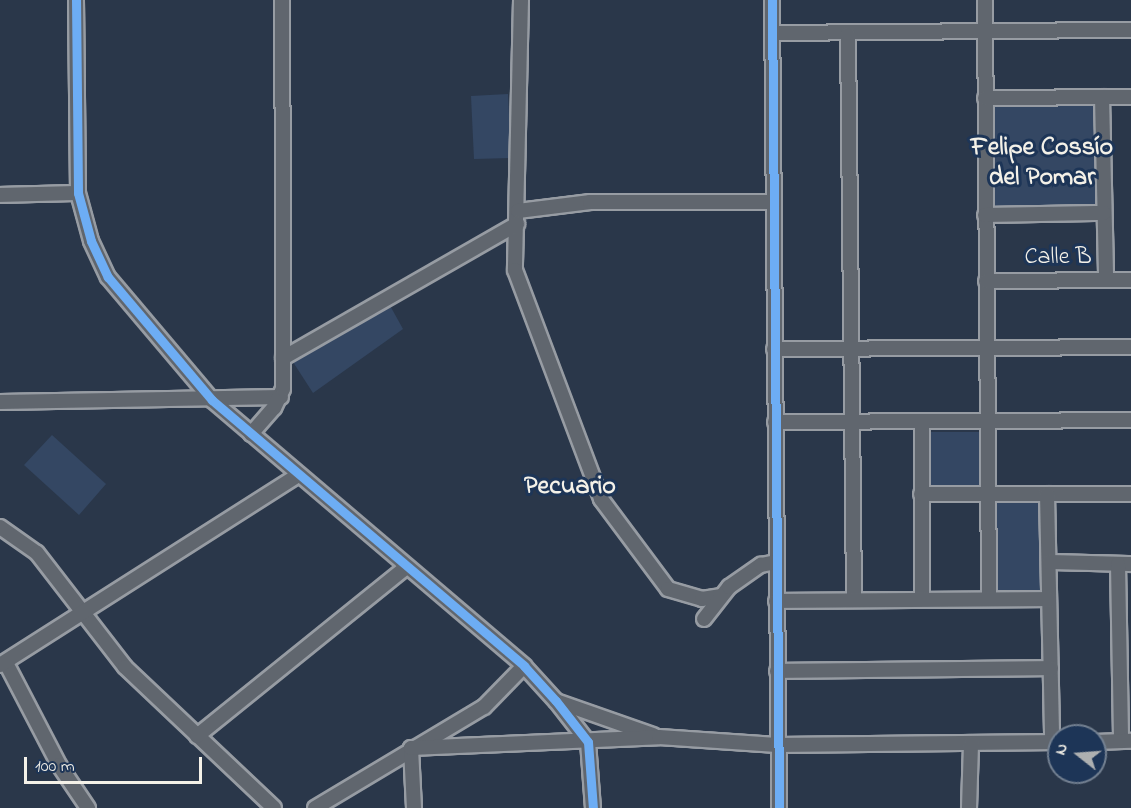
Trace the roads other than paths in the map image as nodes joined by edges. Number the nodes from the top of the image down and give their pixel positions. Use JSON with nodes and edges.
{"nodes":[{"id":1,"x":76,"y":0,"type":"edge"},
{"id":2,"x":282,"y":0,"type":"edge"},
{"id":3,"x":521,"y":0,"type":"edge"},
{"id":4,"x":772,"y":0,"type":"edge"},
{"id":5,"x":985,"y":0,"type":"edge"},
{"id":6,"x":1131,"y":30,"type":"edge"},
{"id":7,"x":984,"y":32,"type":"junction"},
{"id":8,"x":772,"y":33,"type":"junction"},
{"id":9,"x":848,"y":34,"type":"junction"},
{"id":10,"x":1102,"y":97,"type":"junction"},
{"id":11,"x":1131,"y":97,"type":"edge"},
{"id":12,"x":985,"y":98,"type":"junction"},
{"id":13,"x":78,"y":194,"type":"junction"},
{"id":14,"x":0,"y":195,"type":"edge"},
{"id":15,"x":774,"y":202,"type":"junction"},
{"id":16,"x":1104,"y":213,"type":"junction"},
{"id":17,"x":986,"y":215,"type":"junction"},
{"id":18,"x":518,"y":218,"type":"junction"},
{"id":19,"x":1106,"y":280,"type":"junction"},
{"id":20,"x":1131,"y":280,"type":"edge"},
{"id":21,"x":986,"y":281,"type":"junction"},
{"id":22,"x":1131,"y":347,"type":"edge"},
{"id":23,"x":851,"y":348,"type":"junction"},
{"id":24,"x":987,"y":348,"type":"junction"},
{"id":25,"x":774,"y":349,"type":"junction"},
{"id":26,"x":283,"y":358,"type":"junction"},
{"id":27,"x":281,"y":397,"type":"junction"},
{"id":28,"x":212,"y":400,"type":"junction"},
{"id":29,"x":0,"y":402,"type":"edge"},
{"id":30,"x":1131,"y":420,"type":"edge"},
{"id":31,"x":922,"y":421,"type":"junction"},
{"id":32,"x":988,"y":421,"type":"junction"},
{"id":33,"x":851,"y":422,"type":"junction"},
{"id":34,"x":775,"y":423,"type":"junction"},
{"id":35,"x":251,"y":434,"type":"junction"},
{"id":36,"x":298,"y":475,"type":"junction"},
{"id":37,"x":921,"y":494,"type":"junction"},
{"id":38,"x":990,"y":494,"type":"junction"},
{"id":39,"x":1047,"y":494,"type":"junction"},
{"id":40,"x":1131,"y":495,"type":"edge"},
{"id":41,"x":0,"y":527,"type":"edge"},
{"id":42,"x":776,"y":562,"type":"junction"},
{"id":43,"x":1049,"y":562,"type":"junction"},
{"id":44,"x":1125,"y":564,"type":"edge"},
{"id":45,"x":405,"y":568,"type":"junction"},
{"id":46,"x":720,"y":596,"type":"junction"},
{"id":47,"x":922,"y":598,"type":"junction"},
{"id":48,"x":854,"y":599,"type":"junction"},
{"id":49,"x":989,"y":599,"type":"junction"},
{"id":50,"x":1049,"y":599,"type":"junction"},
{"id":51,"x":776,"y":601,"type":"junction"},
{"id":52,"x":82,"y":609,"type":"junction"},
{"id":53,"x":704,"y":619,"type":"dead end"},
{"id":54,"x":3,"y":664,"type":"edge"},
{"id":55,"x":524,"y":666,"type":"junction"},
{"id":56,"x":1051,"y":668,"type":"junction"},
{"id":57,"x":777,"y":671,"type":"junction"},
{"id":58,"x":556,"y":701,"type":"junction"},
{"id":59,"x":1054,"y":724,"type":"edge"},
{"id":60,"x":197,"y":736,"type":"junction"},
{"id":61,"x":659,"y":737,"type":"junction"},
{"id":62,"x":1126,"y":741,"type":"edge"},
{"id":63,"x":588,"y":742,"type":"junction"},
{"id":64,"x":1047,"y":742,"type":"edge"},
{"id":65,"x":1107,"y":742,"type":"edge"},
{"id":66,"x":971,"y":743,"type":"junction"},
{"id":67,"x":777,"y":745,"type":"junction"},
{"id":68,"x":411,"y":748,"type":"junction"},
{"id":69,"x":88,"y":808,"type":"edge"},
{"id":70,"x":274,"y":808,"type":"edge"},
{"id":71,"x":315,"y":808,"type":"edge"},
{"id":72,"x":414,"y":808,"type":"edge"},
{"id":73,"x":593,"y":808,"type":"edge"},
{"id":74,"x":779,"y":808,"type":"edge"},
{"id":75,"x":969,"y":808,"type":"edge"}],
"edges":[{"from":1,"to":13,"type":"street"},
{"from":2,"to":26,"type":"street"},
{"from":3,"to":18,"type":"street"},
{"from":4,"to":8,"type":"street"},
{"from":5,"to":7,"type":"street"},
{"from":6,"to":7,"type":"street"},
{"from":7,"to":9,"type":"street"},
{"from":7,"to":12,"type":"street"},
{"from":8,"to":9,"type":"street"},
{"from":8,"to":15,"type":"street"},
{"from":9,"to":23,"type":"street"},
{"from":10,"to":11,"type":"street"},
{"from":10,"to":12,"type":"street"},
{"from":10,"to":16,"type":"street"},
{"from":12,"to":17,"type":"street"},
{"from":13,"to":14,"type":"street"},
{"from":13,"to":28,"type":"street"},
{"from":15,"to":18,"type":"street"},
{"from":15,"to":25,"type":"street"},
{"from":16,"to":17,"type":"street"},
{"from":16,"to":19,"type":"street"},
{"from":17,"to":21,"type":"street"},
{"from":18,"to":26,"type":"street"},
{"from":18,"to":46,"type":"street"},
{"from":19,"to":20,"type":"street","name":"Calle B"},
{"from":19,"to":21,"type":"street","name":"Calle B"},
{"from":21,"to":24,"type":"street"},
{"from":22,"to":24,"type":"street"},
{"from":23,"to":24,"type":"street"},
{"from":23,"to":25,"type":"street"},
{"from":23,"to":33,"type":"street"},
{"from":24,"to":32,"type":"street"},
{"from":25,"to":34,"type":"street"},
{"from":26,"to":27,"type":"street"},
{"from":27,"to":28,"type":"street"},
{"from":27,"to":35,"type":"street"},
{"from":28,"to":29,"type":"street"},
{"from":28,"to":35,"type":"street"},
{"from":30,"to":32,"type":"street"},
{"from":31,"to":32,"type":"street"},
{"from":31,"to":33,"type":"street"},
{"from":31,"to":37,"type":"street"},
{"from":32,"to":38,"type":"street"},
{"from":33,"to":34,"type":"street"},
{"from":33,"to":48,"type":"street"},
{"from":34,"to":42,"type":"street"},
{"from":35,"to":36,"type":"street"},
{"from":36,"to":45,"type":"street"},
{"from":36,"to":52,"type":"street"},
{"from":37,"to":38,"type":"street"},
{"from":37,"to":47,"type":"street"},
{"from":38,"to":39,"type":"street"},
{"from":38,"to":49,"type":"street"},
{"from":39,"to":40,"type":"street"},
{"from":39,"to":43,"type":"street"},
{"from":41,"to":52,"type":"street"},
{"from":42,"to":46,"type":"street"},
{"from":42,"to":51,"type":"street"},
{"from":43,"to":44,"type":"street"},
{"from":43,"to":50,"type":"street"},
{"from":44,"to":62,"type":"street"},
{"from":45,"to":55,"type":"street"},
{"from":45,"to":60,"type":"street"},
{"from":46,"to":53,"type":"street"},
{"from":47,"to":48,"type":"street"},
{"from":47,"to":49,"type":"street"},
{"from":48,"to":51,"type":"street"},
{"from":49,"to":50,"type":"street"},
{"from":50,"to":56,"type":"street"},
{"from":51,"to":57,"type":"street"},
{"from":52,"to":54,"type":"street"},
{"from":52,"to":60,"type":"street"},
{"from":54,"to":69,"type":"street"},
{"from":55,"to":58,"type":"street"},
{"from":55,"to":68,"type":"street"},
{"from":56,"to":57,"type":"street"},
{"from":56,"to":59,"type":"street"},
{"from":57,"to":67,"type":"street"},
{"from":58,"to":61,"type":"street"},
{"from":58,"to":63,"type":"street"},
{"from":60,"to":70,"type":"street"},
{"from":61,"to":63,"type":"street"},
{"from":61,"to":67,"type":"street"},
{"from":62,"to":65,"type":"street"},
{"from":63,"to":68,"type":"street"},
{"from":63,"to":73,"type":"street"},
{"from":64,"to":66,"type":"street"},
{"from":66,"to":67,"type":"street"},
{"from":66,"to":75,"type":"street"},
{"from":67,"to":74,"type":"street"},
{"from":68,"to":71,"type":"street"},
{"from":68,"to":72,"type":"street"}]}
